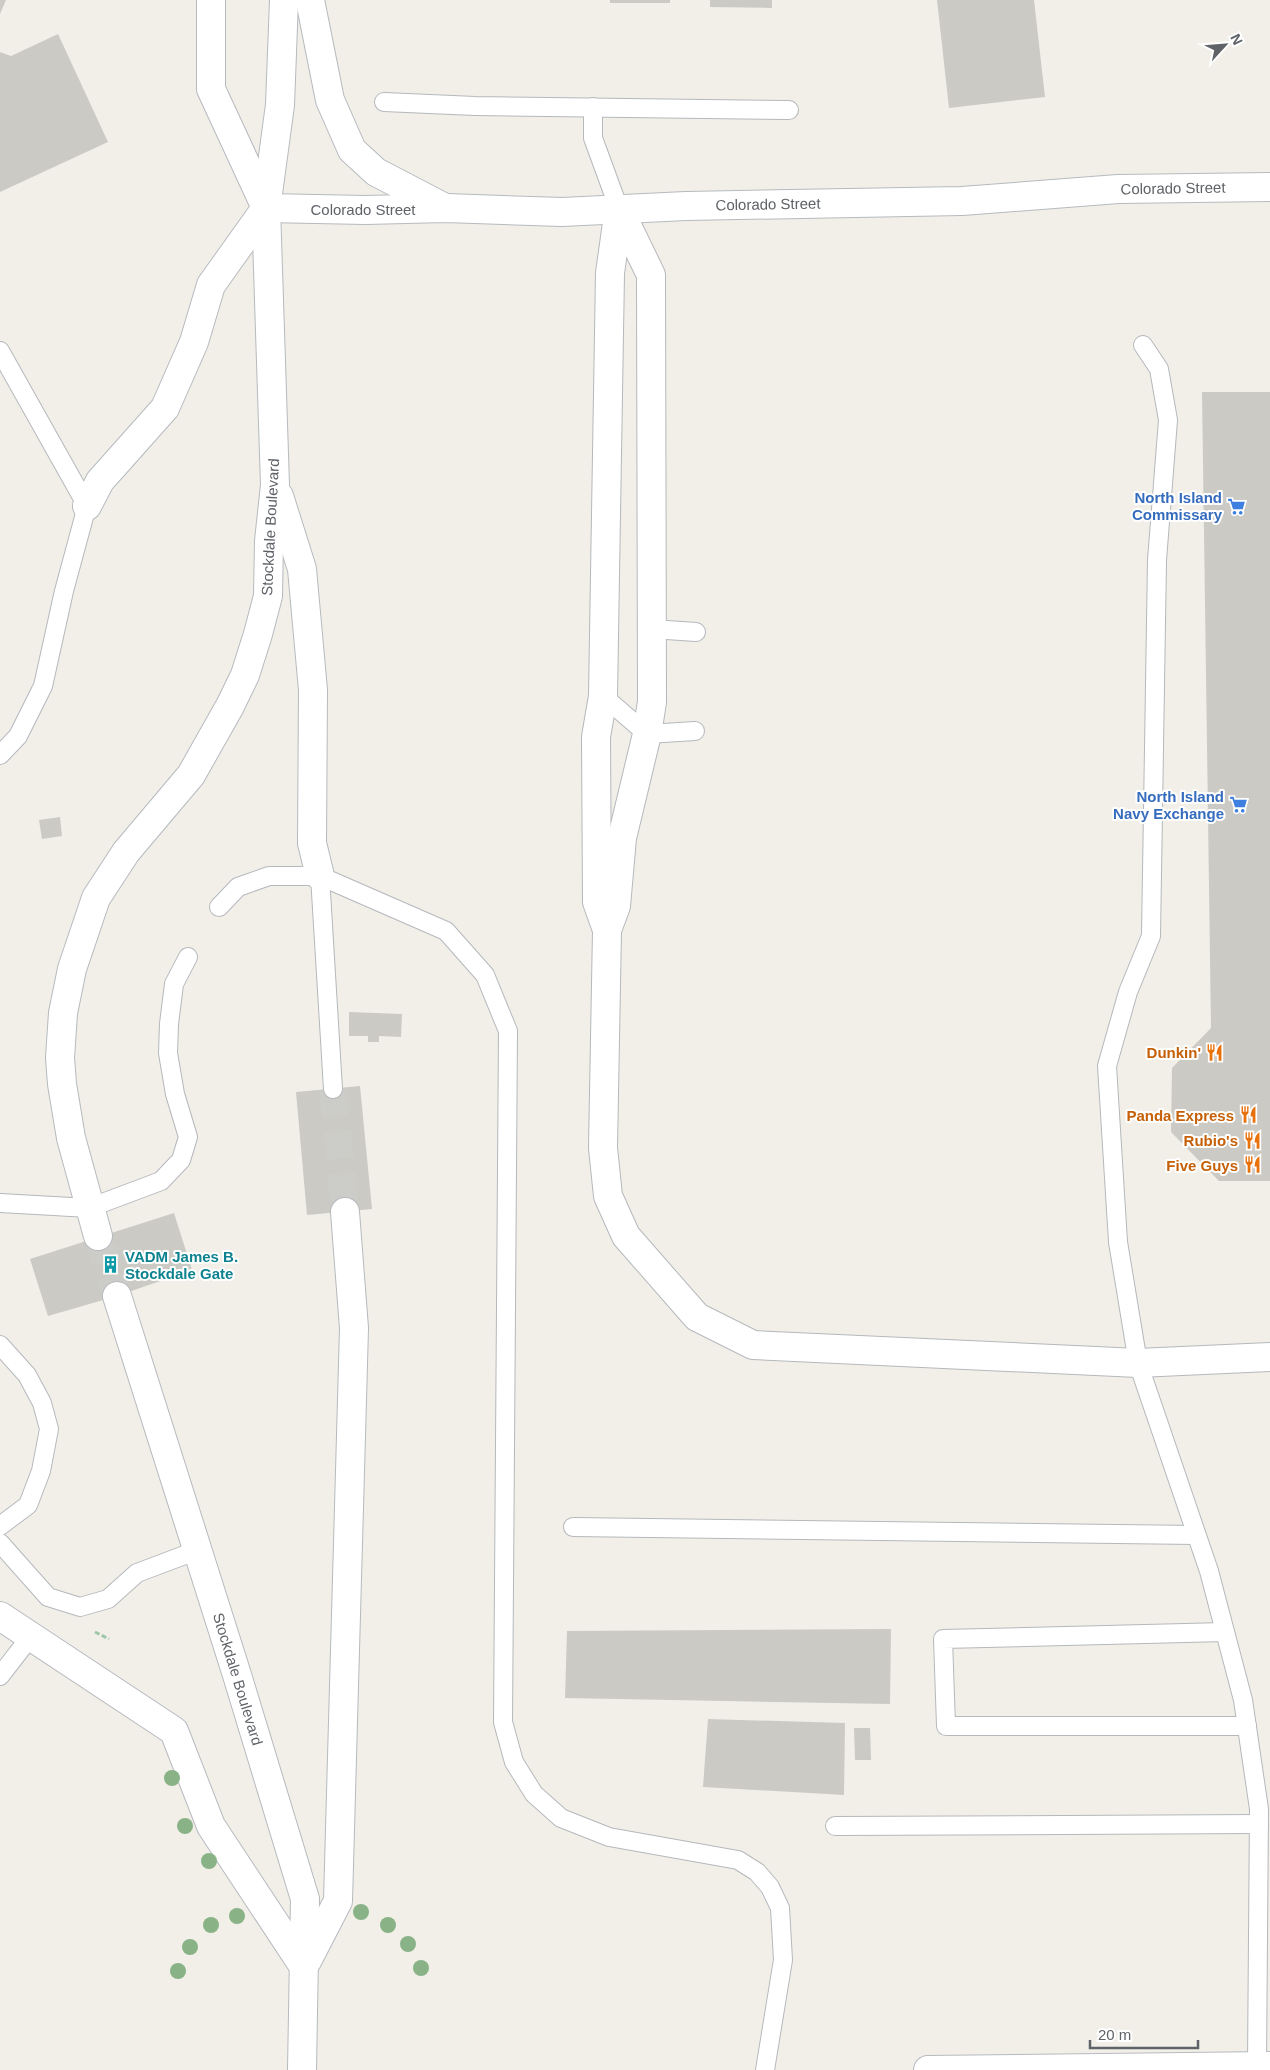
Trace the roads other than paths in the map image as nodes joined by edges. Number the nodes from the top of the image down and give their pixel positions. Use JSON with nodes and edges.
{"nodes":[{"id":1,"x":211,"y":0,"type":"edge"},
{"id":2,"x":284,"y":0,"type":"edge"},
{"id":3,"x":310,"y":0,"type":"edge"},
{"id":4,"x":384,"y":102,"type":"dead end"},
{"id":5,"x":593,"y":107,"type":"junction"},
{"id":6,"x":788,"y":110,"type":"dead end"},
{"id":7,"x":1270,"y":187,"type":"edge"},
{"id":8,"x":266,"y":208,"type":"junction"},
{"id":9,"x":446,"y":208,"type":"junction"},
{"id":10,"x":618,"y":209,"type":"junction"},
{"id":11,"x":1144,"y":345,"type":"dead end"},
{"id":12,"x":0,"y":351,"type":"edge"},
{"id":13,"x":275,"y":485,"type":"junction"},
{"id":14,"x":87,"y":506,"type":"junction"},
{"id":15,"x":652,"y":629,"type":"junction"},
{"id":16,"x":696,"y":632,"type":"dead end"},
{"id":17,"x":603,"y":696,"type":"junction"},
{"id":18,"x":695,"y":732,"type":"dead end"},
{"id":19,"x":647,"y":734,"type":"junction"},
{"id":20,"x":2,"y":752,"type":"edge"},
{"id":21,"x":320,"y":876,"type":"junction"},
{"id":22,"x":219,"y":907,"type":"dead end"},
{"id":23,"x":607,"y":930,"type":"junction"},
{"id":24,"x":188,"y":957,"type":"dead end"},
{"id":25,"x":333,"y":1089,"type":"tunnel mouth"},
{"id":26,"x":0,"y":1203,"type":"edge"},
{"id":27,"x":89,"y":1208,"type":"junction"},
{"id":28,"x":345,"y":1212,"type":"tunnel mouth"},
{"id":29,"x":98,"y":1236,"type":"tunnel mouth"},
{"id":30,"x":117,"y":1296,"type":"tunnel mouth"},
{"id":31,"x":0,"y":1345,"type":"edge"},
{"id":32,"x":1270,"y":1357,"type":"edge"},
{"id":33,"x":1138,"y":1364,"type":"junction"},
{"id":34,"x":0,"y":1526,"type":"edge"},
{"id":35,"x":573,"y":1527,"type":"dead end"},
{"id":36,"x":1196,"y":1535,"type":"junction"},
{"id":37,"x":0,"y":1543,"type":"edge"},
{"id":38,"x":198,"y":1550,"type":"junction"},
{"id":39,"x":0,"y":1616,"type":"edge"},
{"id":40,"x":1225,"y":1632,"type":"junction"},
{"id":41,"x":31,"y":1636,"type":"junction"},
{"id":42,"x":0,"y":1676,"type":"edge"},
{"id":43,"x":1247,"y":1726,"type":"junction"},
{"id":44,"x":1262,"y":1815,"type":"edge"},
{"id":45,"x":835,"y":1826,"type":"dead end"},
{"id":46,"x":304,"y":1967,"type":"junction"},
{"id":47,"x":1261,"y":2067,"type":"edge"},
{"id":48,"x":302,"y":2070,"type":"edge"},
{"id":49,"x":765,"y":2070,"type":"edge"},
{"id":50,"x":928,"y":2070,"type":"edge"}],
"edges":[{"from":1,"to":8,"type":"main road"},
{"from":2,"to":8,"type":"main road","name":"Stockdale Boulevard"},
{"from":3,"to":9,"type":"main road"},
{"from":4,"to":5,"type":"lane"},
{"from":5,"to":6,"type":"lane"},
{"from":5,"to":10,"type":"lane"},
{"from":7,"to":10,"type":"main road","name":"Colorado Street"},
{"from":8,"to":9,"type":"main road","name":"Colorado Street"},
{"from":8,"to":13,"type":"main road","name":"Stockdale Boulevard"},
{"from":8,"to":14,"type":"main road"},
{"from":9,"to":10,"type":"main road","name":"Colorado Street"},
{"from":10,"to":15,"type":"main road"},
{"from":10,"to":17,"type":"main road"},
{"from":11,"to":33,"type":"lane"},
{"from":12,"to":14,"type":"lane"},
{"from":13,"to":21,"type":"main road"},
{"from":13,"to":27,"type":"main road","name":"Stockdale Boulevard"},
{"from":14,"to":20,"type":"lane"},
{"from":15,"to":16,"type":"lane"},
{"from":15,"to":19,"type":"main road"},
{"from":17,"to":19,"type":"lane"},
{"from":17,"to":23,"type":"main road"},
{"from":18,"to":19,"type":"lane"},
{"from":19,"to":23,"type":"main road"},
{"from":21,"to":22,"type":"lane"},
{"from":21,"to":25,"type":"lane"},
{"from":21,"to":49,"type":"lane"},
{"from":23,"to":33,"type":"main road"},
{"from":24,"to":27,"type":"lane"},
{"from":26,"to":27,"type":"lane"},
{"from":27,"to":29,"type":"main road","name":"Stockdale Boulevard"},
{"from":28,"to":46,"type":"main road"},
{"from":30,"to":38,"type":"main road","name":"Stockdale Boulevard"},
{"from":31,"to":34,"type":"lane"},
{"from":32,"to":33,"type":"main road"},
{"from":33,"to":36,"type":"lane"},
{"from":35,"to":36,"type":"lane"},
{"from":36,"to":40,"type":"lane"},
{"from":37,"to":38,"type":"lane"},
{"from":38,"to":46,"type":"main road","name":"Stockdale Boulevard"},
{"from":39,"to":41,"type":"main road"},
{"from":40,"to":43,"type":"lane"},
{"from":40,"to":43,"type":"lane"},
{"from":41,"to":42,"type":"lane"},
{"from":41,"to":46,"type":"main road"},
{"from":43,"to":44,"type":"lane"},
{"from":44,"to":45,"type":"lane"},
{"from":44,"to":47,"type":"lane"},
{"from":46,"to":48,"type":"main road","name":"Stockdale Boulevard"},
{"from":47,"to":50,"type":"main road"}]}
